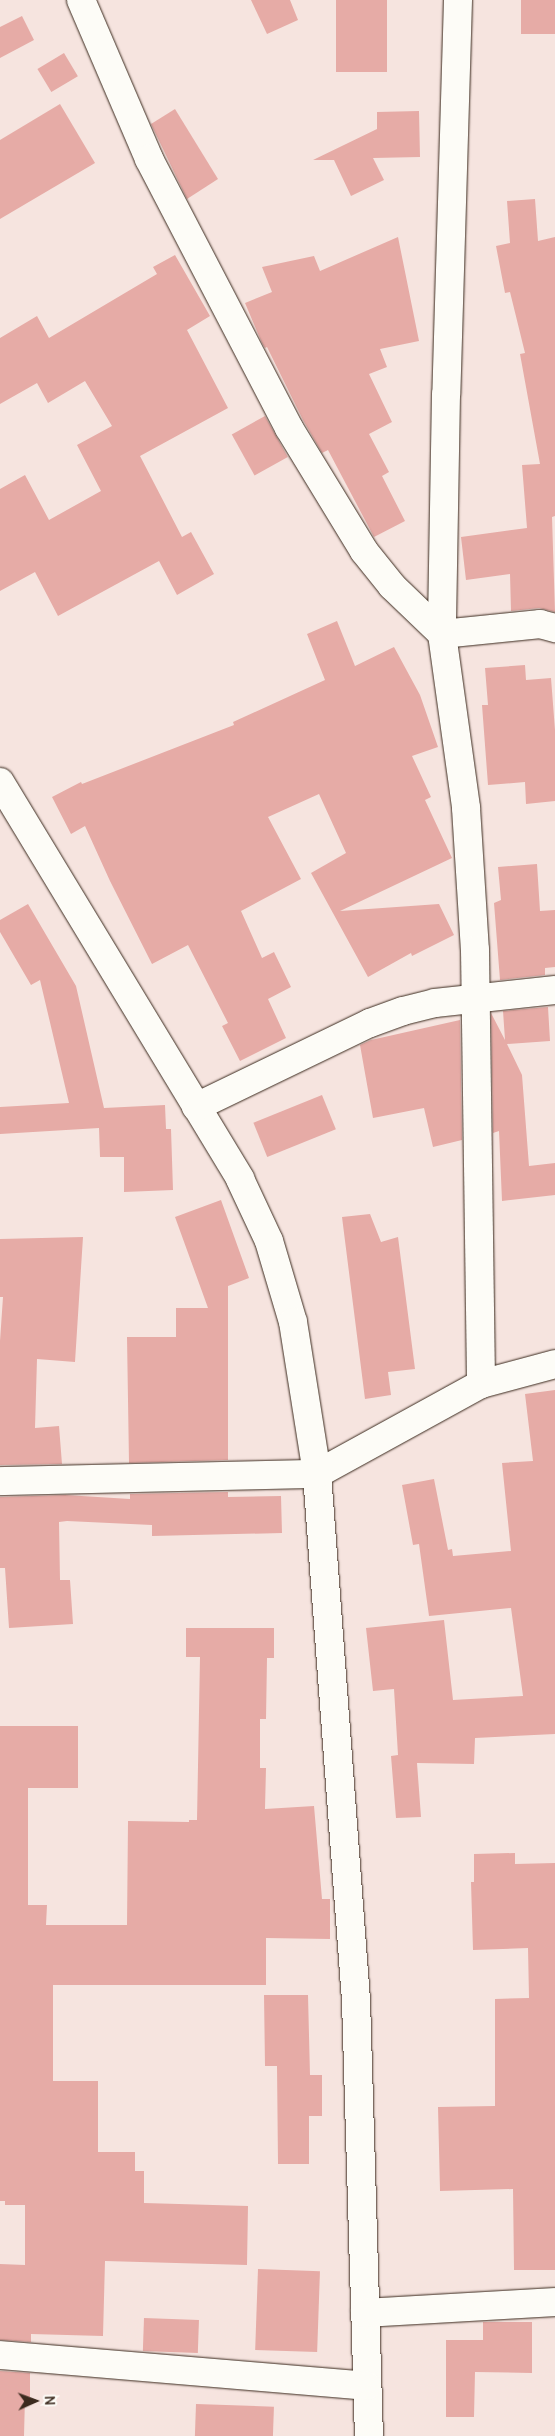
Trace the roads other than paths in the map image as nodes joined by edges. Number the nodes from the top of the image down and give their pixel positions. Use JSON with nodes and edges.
{"nodes":[{"id":1,"x":81,"y":0,"type":"edge"},
{"id":2,"x":458,"y":0,"type":"edge"},
{"id":3,"x":555,"y":628,"type":"edge"},
{"id":4,"x":442,"y":634,"type":"junction"},
{"id":5,"x":0,"y":782,"type":"edge"},
{"id":6,"x":555,"y":990,"type":"edge"},
{"id":7,"x":477,"y":998,"type":"junction"},
{"id":8,"x":196,"y":1107,"type":"junction"},
{"id":9,"x":555,"y":1364,"type":"edge"},
{"id":10,"x":481,"y":1384,"type":"junction"},
{"id":11,"x":318,"y":1474,"type":"junction"},
{"id":12,"x":0,"y":1481,"type":"edge"},
{"id":13,"x":555,"y":2302,"type":"edge"},
{"id":14,"x":365,"y":2313,"type":"junction"},
{"id":15,"x":0,"y":2355,"type":"edge"},
{"id":16,"x":367,"y":2386,"type":"junction"},
{"id":17,"x":369,"y":2436,"type":"edge"}],
"edges":[{"from":1,"to":4,"type":"street"},
{"from":2,"to":4,"type":"street"},
{"from":3,"to":4,"type":"street"},
{"from":4,"to":7,"type":"street"},
{"from":5,"to":8,"type":"street"},
{"from":6,"to":7,"type":"street"},
{"from":7,"to":8,"type":"street"},
{"from":7,"to":10,"type":"street"},
{"from":8,"to":11,"type":"street"},
{"from":9,"to":10,"type":"street"},
{"from":10,"to":11,"type":"street"},
{"from":11,"to":12,"type":"street"},
{"from":11,"to":14,"type":"street"},
{"from":13,"to":14,"type":"street"},
{"from":14,"to":16,"type":"street"},
{"from":15,"to":16,"type":"street"},
{"from":16,"to":17,"type":"street"}]}
